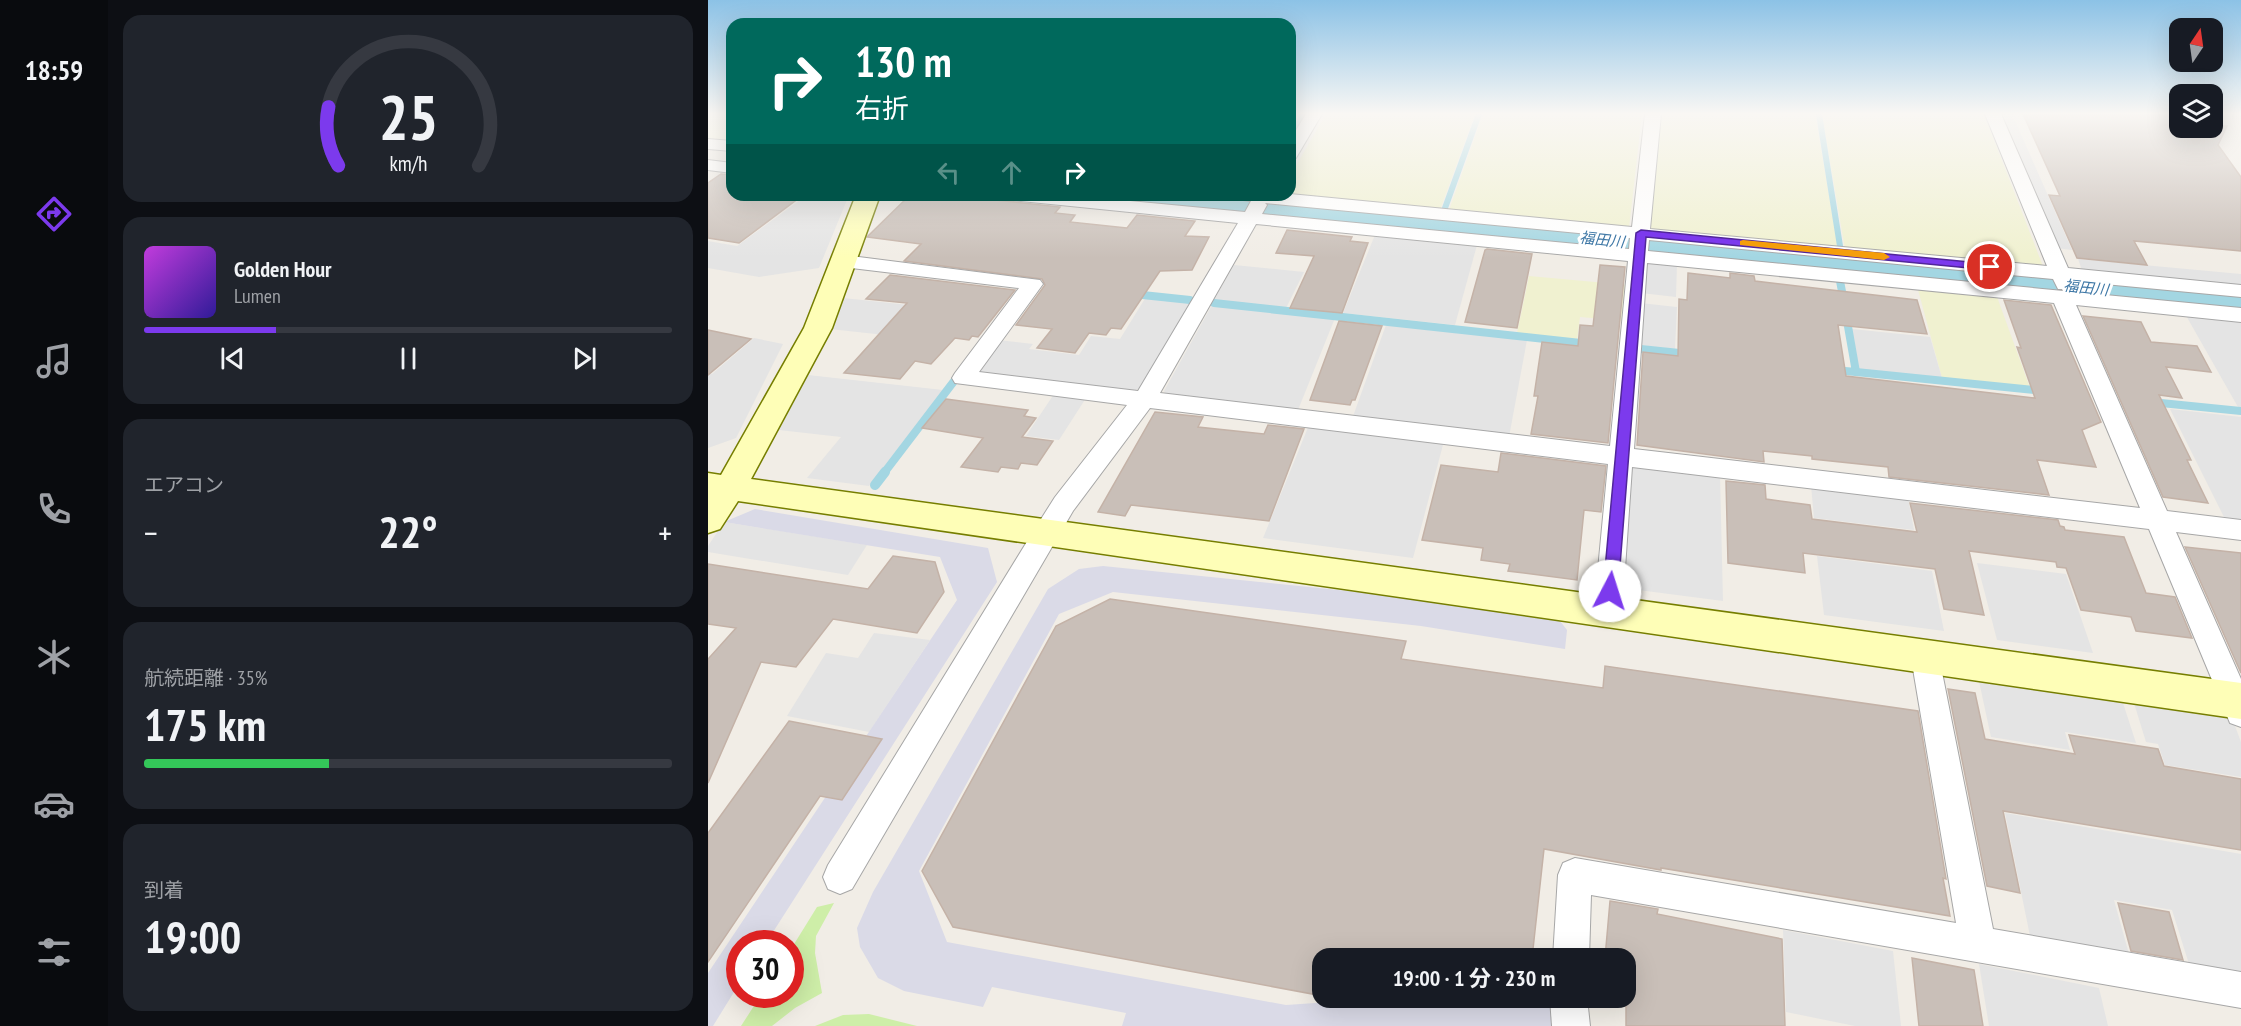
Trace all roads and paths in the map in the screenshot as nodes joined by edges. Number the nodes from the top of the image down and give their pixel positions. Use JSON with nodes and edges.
{"nodes":[{"id":1,"x":1648,"y":162,"type":"edge"},
{"id":2,"x":2013,"y":162,"type":"edge"},
{"id":3,"x":708,"y":165,"type":"edge"},
{"id":4,"x":726,"y":167,"type":"edge"},
{"id":5,"x":866,"y":201,"type":"edge"},
{"id":6,"x":1225,"y":201,"type":"edge"},
{"id":7,"x":1260,"y":202,"type":"edge"},
{"id":8,"x":1640,"y":242,"type":"junction"},
{"id":9,"x":843,"y":261,"type":"junction"},
{"id":10,"x":2064,"y":288,"type":"junction"},
{"id":11,"x":2241,"y":291,"type":"edge"},
{"id":12,"x":2241,"y":315,"type":"edge"},
{"id":13,"x":1145,"y":399,"type":"junction"},
{"id":14,"x":1622,"y":456,"type":"junction"},
{"id":15,"x":719,"y":487,"type":"edge"},
{"id":16,"x":708,"y":520,"type":"edge"},
{"id":17,"x":2158,"y":520,"type":"junction"},
{"id":18,"x":2241,"y":530,"type":"edge"},
{"id":19,"x":1045,"y":534,"type":"junction"},
{"id":20,"x":1608,"y":612,"type":"junction"},
{"id":21,"x":1925,"y":657,"type":"junction"},
{"id":22,"x":2239,"y":705,"type":"edge"},
{"id":23,"x":840,"y":877,"type":"dead end"},
{"id":24,"x":1977,"y":945,"type":"junction"},
{"id":25,"x":1571,"y":948,"type":"edge"},
{"id":26,"x":2241,"y":990,"type":"edge"},
{"id":27,"x":1570,"y":1008,"type":"edge"},
{"id":28,"x":1571,"y":1026,"type":"edge"}],
"edges":[{"from":1,"to":8,"type":"street"},
{"from":2,"to":10,"type":"street"},
{"from":3,"to":4,"type":"street"},
{"from":5,"to":9,"type":"street"},
{"from":6,"to":7,"type":"street"},
{"from":7,"to":8,"type":"street"},
{"from":7,"to":13,"type":"street"},
{"from":8,"to":10,"type":"street"},
{"from":8,"to":14,"type":"street"},
{"from":9,"to":13,"type":"street"},
{"from":9,"to":15,"type":"street"},
{"from":10,"to":11,"type":"street"},
{"from":10,"to":12,"type":"street"},
{"from":10,"to":17,"type":"street"},
{"from":13,"to":14,"type":"street"},
{"from":13,"to":19,"type":"street"},
{"from":14,"to":17,"type":"street"},
{"from":14,"to":20,"type":"street"},
{"from":15,"to":16,"type":"street"},
{"from":15,"to":19,"type":"street"},
{"from":17,"to":18,"type":"street"},
{"from":17,"to":22,"type":"street"},
{"from":19,"to":20,"type":"street"},
{"from":19,"to":23,"type":"street"},
{"from":20,"to":21,"type":"street"},
{"from":21,"to":22,"type":"street"},
{"from":21,"to":24,"type":"street"},
{"from":24,"to":25,"type":"street"},
{"from":24,"to":26,"type":"street"},
{"from":27,"to":28,"type":"street"}]}
